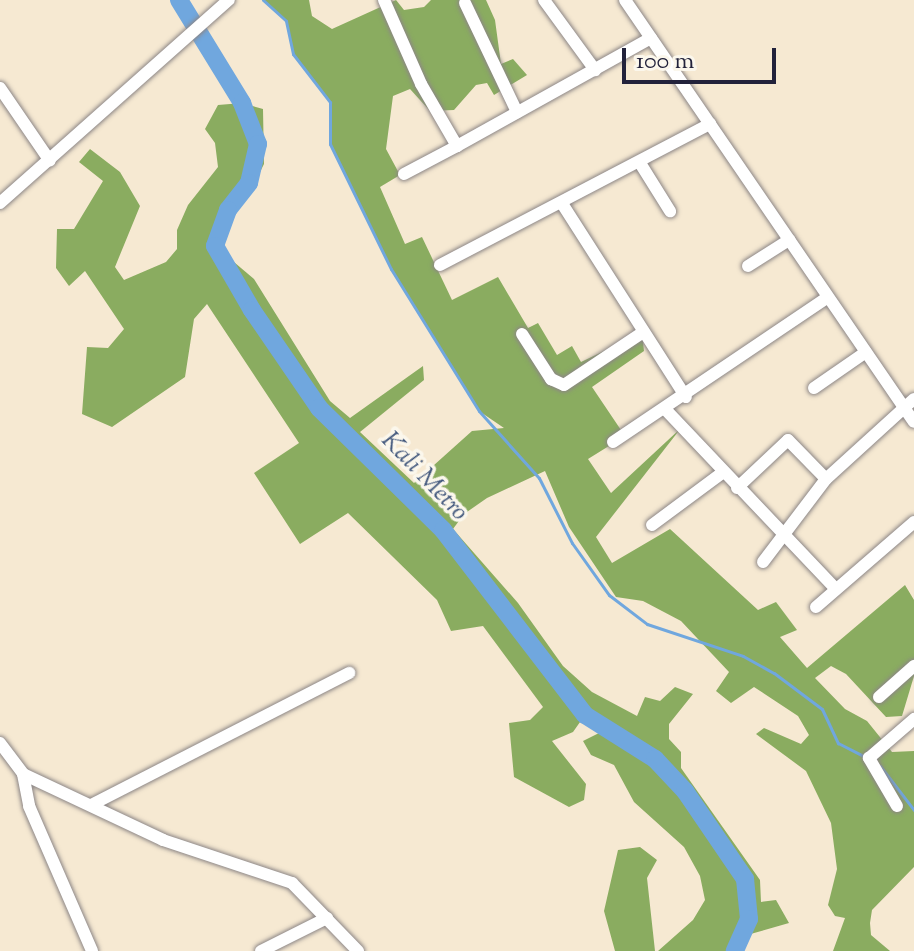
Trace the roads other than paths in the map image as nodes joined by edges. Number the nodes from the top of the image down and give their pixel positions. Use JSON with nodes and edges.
{"nodes":[{"id":1,"x":229,"y":0,"type":"edge"},
{"id":2,"x":384,"y":0,"type":"edge"},
{"id":3,"x":544,"y":0,"type":"edge"},
{"id":4,"x":628,"y":1,"type":"edge"},
{"id":5,"x":465,"y":3,"type":"dead end"},
{"id":6,"x":651,"y":38,"type":"junction"},
{"id":7,"x":595,"y":70,"type":"junction"},
{"id":8,"x":0,"y":88,"type":"edge"},
{"id":9,"x":517,"y":112,"type":"junction"},
{"id":10,"x":710,"y":124,"type":"junction"},
{"id":11,"x":457,"y":146,"type":"junction"},
{"id":12,"x":50,"y":161,"type":"junction"},
{"id":13,"x":640,"y":163,"type":"junction"},
{"id":14,"x":404,"y":174,"type":"dead end"},
{"id":15,"x":0,"y":203,"type":"edge"},
{"id":16,"x":563,"y":205,"type":"junction"},
{"id":17,"x":670,"y":211,"type":"dead end"},
{"id":18,"x":789,"y":240,"type":"junction"},
{"id":19,"x":440,"y":265,"type":"dead end"},
{"id":20,"x":748,"y":266,"type":"dead end"},
{"id":21,"x":828,"y":297,"type":"junction"},
{"id":22,"x":642,"y":333,"type":"junction"},
{"id":23,"x":522,"y":334,"type":"dead end"},
{"id":24,"x":866,"y":352,"type":"junction"},
{"id":25,"x":814,"y":388,"type":"dead end"},
{"id":26,"x":686,"y":397,"type":"junction"},
{"id":27,"x":909,"y":403,"type":"edge"},
{"id":28,"x":665,"y":409,"type":"junction"},
{"id":29,"x":914,"y":422,"type":"edge"},
{"id":30,"x":613,"y":442,"type":"dead end"},
{"id":31,"x":722,"y":473,"type":"junction"},
{"id":32,"x":826,"y":479,"type":"junction"},
{"id":33,"x":737,"y":488,"type":"junction"},
{"id":34,"x":914,"y":522,"type":"edge"},
{"id":35,"x":652,"y":525,"type":"dead end"},
{"id":36,"x":783,"y":530,"type":"junction"},
{"id":37,"x":763,"y":562,"type":"dead end"},
{"id":38,"x":836,"y":589,"type":"junction"},
{"id":39,"x":816,"y":607,"type":"dead end"},
{"id":40,"x":914,"y":666,"type":"edge"},
{"id":41,"x":349,"y":673,"type":"dead end"},
{"id":42,"x":879,"y":697,"type":"dead end"},
{"id":43,"x":914,"y":719,"type":"edge"},
{"id":44,"x":0,"y":743,"type":"edge"},
{"id":45,"x":23,"y":774,"type":"junction"},
{"id":46,"x":93,"y":804,"type":"junction"},
{"id":47,"x":897,"y":806,"type":"dead end"},
{"id":48,"x":327,"y":918,"type":"junction"},
{"id":49,"x":92,"y":951,"type":"edge"},
{"id":50,"x":261,"y":951,"type":"edge"},
{"id":51,"x":358,"y":951,"type":"edge"}],
"edges":[{"from":1,"to":12,"type":"street"},
{"from":2,"to":11,"type":"street"},
{"from":3,"to":7,"type":"street"},
{"from":4,"to":6,"type":"street"},
{"from":5,"to":9,"type":"street"},
{"from":6,"to":7,"type":"street"},
{"from":6,"to":10,"type":"street"},
{"from":7,"to":9,"type":"street"},
{"from":8,"to":12,"type":"street"},
{"from":9,"to":11,"type":"street"},
{"from":10,"to":13,"type":"street"},
{"from":10,"to":18,"type":"street"},
{"from":11,"to":14,"type":"street"},
{"from":12,"to":15,"type":"street"},
{"from":13,"to":16,"type":"street"},
{"from":13,"to":17,"type":"street"},
{"from":16,"to":19,"type":"street"},
{"from":16,"to":22,"type":"street"},
{"from":18,"to":20,"type":"street"},
{"from":18,"to":21,"type":"street"},
{"from":21,"to":24,"type":"street"},
{"from":21,"to":26,"type":"street"},
{"from":22,"to":23,"type":"street"},
{"from":22,"to":26,"type":"street"},
{"from":24,"to":25,"type":"street"},
{"from":24,"to":27,"type":"street"},
{"from":26,"to":28,"type":"street"},
{"from":27,"to":29,"type":"street"},
{"from":27,"to":32,"type":"street"},
{"from":28,"to":30,"type":"street"},
{"from":28,"to":31,"type":"street"},
{"from":31,"to":33,"type":"street"},
{"from":31,"to":35,"type":"street"},
{"from":32,"to":33,"type":"street"},
{"from":32,"to":36,"type":"street"},
{"from":33,"to":36,"type":"street"},
{"from":34,"to":38,"type":"street"},
{"from":36,"to":37,"type":"street"},
{"from":36,"to":38,"type":"street"},
{"from":38,"to":39,"type":"street"},
{"from":40,"to":42,"type":"street"},
{"from":41,"to":46,"type":"street"},
{"from":43,"to":47,"type":"street"},
{"from":44,"to":45,"type":"street"},
{"from":45,"to":46,"type":"street"},
{"from":45,"to":49,"type":"street"},
{"from":46,"to":48,"type":"street"},
{"from":48,"to":50,"type":"street"},
{"from":48,"to":51,"type":"street"}]}
